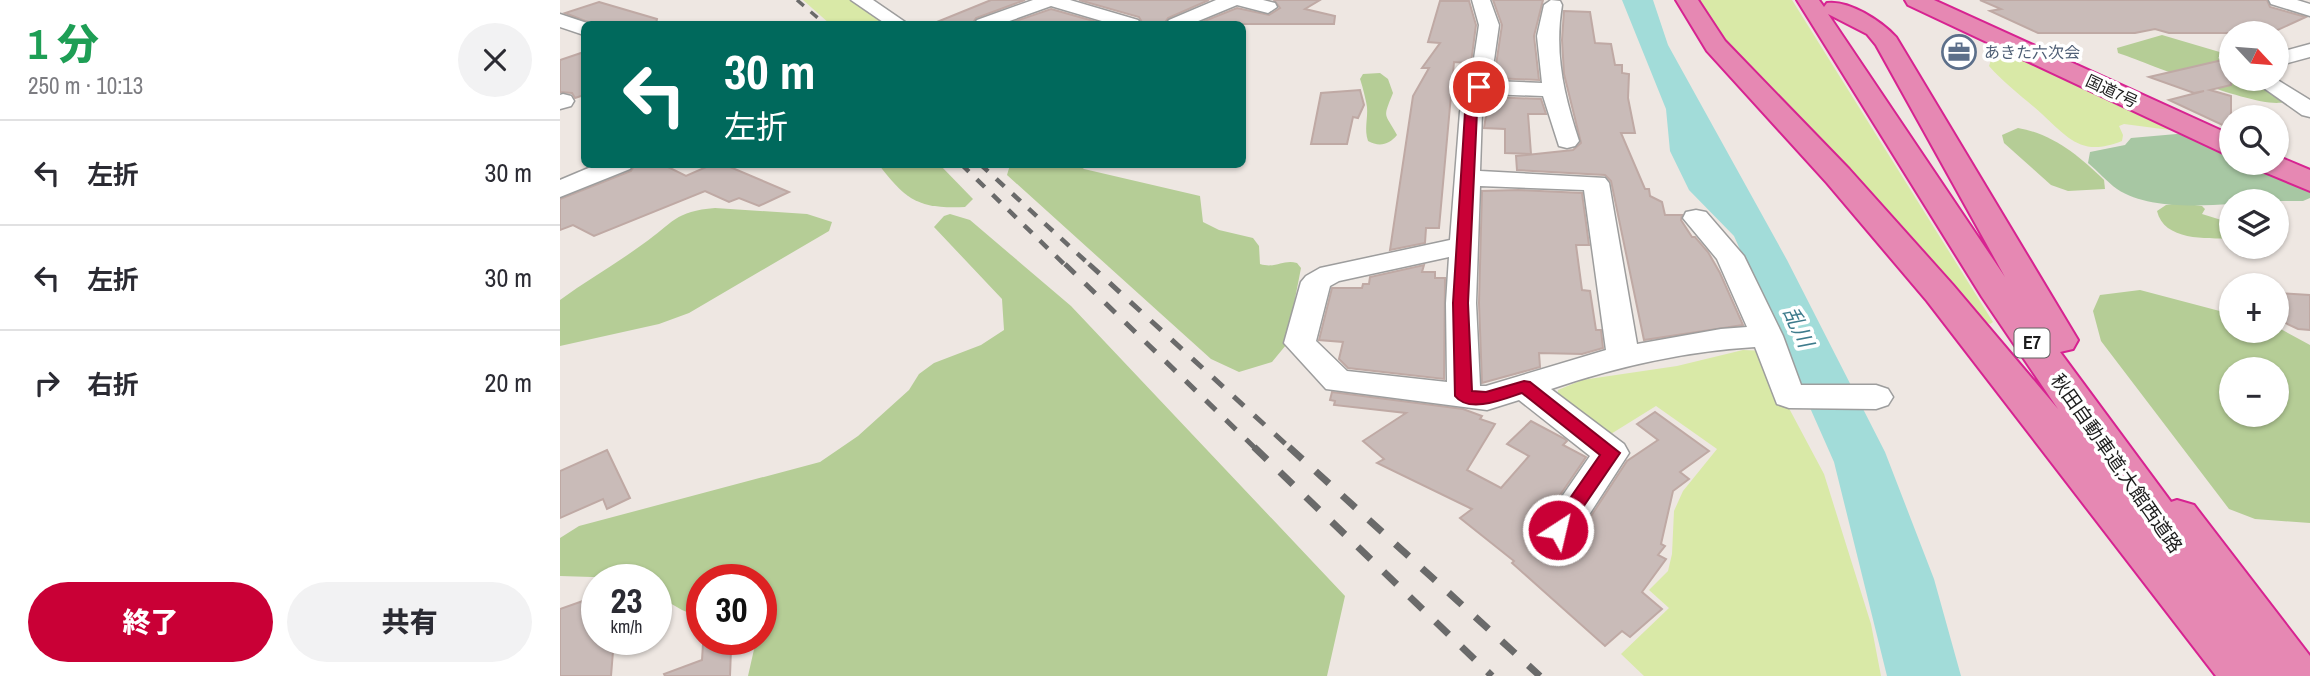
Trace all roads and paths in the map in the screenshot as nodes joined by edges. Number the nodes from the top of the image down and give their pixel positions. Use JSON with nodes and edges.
{"nodes":[{"id":1,"x":860,"y":0,"type":"edge"},
{"id":2,"x":1050,"y":0,"type":"edge"},
{"id":3,"x":1232,"y":0,"type":"edge"},
{"id":4,"x":1241,"y":0,"type":"edge"},
{"id":5,"x":1481,"y":0,"type":"edge"},
{"id":6,"x":1687,"y":0,"type":"edge"},
{"id":7,"x":1916,"y":0,"type":"edge"},
{"id":8,"x":2278,"y":0,"type":"edge"},
{"id":9,"x":1821,"y":4,"type":"edge"},
{"id":10,"x":1553,"y":5,"type":"dead end"},
{"id":11,"x":1268,"y":7,"type":"dead end"},
{"id":12,"x":2310,"y":10,"type":"edge"},
{"id":13,"x":560,"y":20,"type":"edge"},
{"id":14,"x":893,"y":21,"type":"edge"},
{"id":15,"x":998,"y":21,"type":"edge"},
{"id":16,"x":1121,"y":21,"type":"edge"},
{"id":17,"x":1183,"y":21,"type":"edge"},
{"id":18,"x":581,"y":28,"type":"edge"},
{"id":19,"x":2310,"y":50,"type":"edge"},
{"id":20,"x":2289,"y":57,"type":"edge"},
{"id":21,"x":1479,"y":87,"type":"junction"},
{"id":22,"x":1555,"y":90,"type":"junction"},
{"id":23,"x":2281,"y":91,"type":"edge"},
{"id":24,"x":2310,"y":110,"type":"edge"},
{"id":25,"x":2219,"y":140,"type":"edge"},
{"id":26,"x":1567,"y":141,"type":"dead end"},
{"id":27,"x":611,"y":168,"type":"edge"},
{"id":28,"x":2289,"y":172,"type":"edge"},
{"id":29,"x":1468,"y":178,"type":"junction"},
{"id":30,"x":2310,"y":181,"type":"edge"},
{"id":31,"x":560,"y":188,"type":"edge"},
{"id":32,"x":1696,"y":218,"type":"dead end"},
{"id":33,"x":1464,"y":245,"type":"junction"},
{"id":34,"x":1768,"y":337,"type":"junction"},
{"id":35,"x":1623,"y":357,"type":"junction"},
{"id":36,"x":1524,"y":386,"type":"junction"},
{"id":37,"x":1464,"y":396,"type":"junction"},
{"id":38,"x":1876,"y":397,"type":"dead end"},
{"id":39,"x":1558,"y":530,"type":"dead end"},
{"id":40,"x":2249,"y":676,"type":"edge"},
{"id":41,"x":2271,"y":676,"type":"edge"},
{"id":42,"x":2293,"y":676,"type":"edge"}],
"edges":[{"from":1,"to":14,"type":"street"},
{"from":2,"to":15,"type":"street"},
{"from":2,"to":16,"type":"street"},
{"from":3,"to":17,"type":"street"},
{"from":4,"to":11,"type":"street"},
{"from":5,"to":21,"type":"street"},
{"from":6,"to":40,"type":"highway"},
{"from":7,"to":25,"type":"highway","name":"国道7号"},
{"from":8,"to":12,"type":"street"},
{"from":9,"to":41,"type":"highway","name":"秋田自動車道;大館西道路","number":"E7"},
{"from":9,"to":42,"type":"highway"},
{"from":10,"to":22,"type":"street"},
{"from":13,"to":18,"type":"street"},
{"from":19,"to":20,"type":"street"},
{"from":21,"to":22,"type":"street"},
{"from":21,"to":29,"type":"street"},
{"from":22,"to":26,"type":"street"},
{"from":23,"to":24,"type":"street"},
{"from":27,"to":31,"type":"street"},
{"from":28,"to":30,"type":"highway"},
{"from":29,"to":33,"type":"street"},
{"from":29,"to":35,"type":"street"},
{"from":32,"to":34,"type":"street"},
{"from":33,"to":37,"type":"street"},
{"from":33,"to":37,"type":"street"},
{"from":34,"to":35,"type":"street"},
{"from":34,"to":38,"type":"street"},
{"from":35,"to":36,"type":"street"},
{"from":36,"to":37,"type":"street"},
{"from":36,"to":39,"type":"street"}]}
